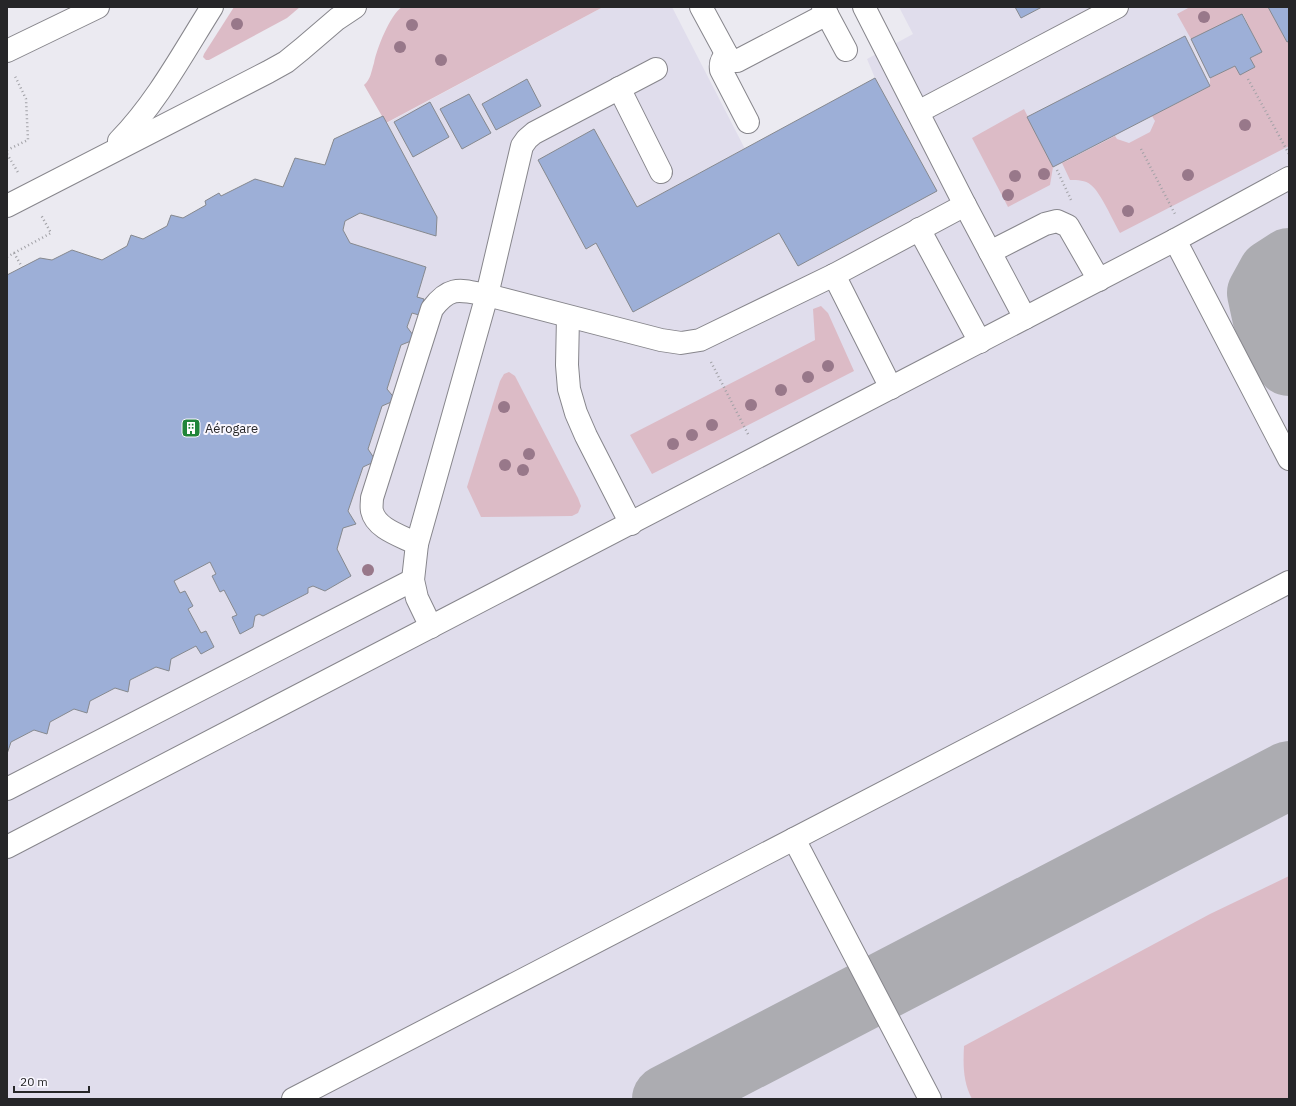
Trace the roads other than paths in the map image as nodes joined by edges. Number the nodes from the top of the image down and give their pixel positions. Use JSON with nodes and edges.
{"nodes":[{"id":1,"x":98,"y":7,"type":"edge"},
{"id":2,"x":212,"y":7,"type":"edge"},
{"id":3,"x":355,"y":7,"type":"edge"},
{"id":4,"x":701,"y":7,"type":"edge"},
{"id":5,"x":864,"y":7,"type":"edge"},
{"id":6,"x":1117,"y":7,"type":"edge"},
{"id":7,"x":825,"y":10,"type":"edge"},
{"id":8,"x":846,"y":50,"type":"dead end"},
{"id":9,"x":7,"y":51,"type":"edge"},
{"id":10,"x":727,"y":55,"type":"junction"},
{"id":11,"x":656,"y":69,"type":"dead end"},
{"id":12,"x":618,"y":88,"type":"junction"},
{"id":13,"x":918,"y":112,"type":"junction"},
{"id":14,"x":748,"y":122,"type":"dead end"},
{"id":15,"x":97,"y":158,"type":"junction"},
{"id":16,"x":661,"y":172,"type":"dead end"},
{"id":17,"x":1289,"y":178,"type":"edge"},
{"id":18,"x":965,"y":205,"type":"junction"},
{"id":19,"x":7,"y":206,"type":"edge"},
{"id":20,"x":919,"y":229,"type":"junction"},
{"id":21,"x":1180,"y":237,"type":"junction"},
{"id":22,"x":990,"y":252,"type":"junction"},
{"id":23,"x":834,"y":275,"type":"junction"},
{"id":24,"x":1099,"y":280,"type":"junction"},
{"id":25,"x":486,"y":295,"type":"junction"},
{"id":26,"x":568,"y":317,"type":"junction"},
{"id":27,"x":1025,"y":318,"type":"junction"},
{"id":28,"x":980,"y":342,"type":"junction"},
{"id":29,"x":891,"y":388,"type":"junction"},
{"id":30,"x":1289,"y":459,"type":"edge"},
{"id":31,"x":631,"y":524,"type":"junction"},
{"id":32,"x":417,"y":544,"type":"junction"},
{"id":33,"x":413,"y":580,"type":"junction"},
{"id":34,"x":1289,"y":582,"type":"edge"},
{"id":35,"x":431,"y":627,"type":"junction"},
{"id":36,"x":7,"y":789,"type":"edge"},
{"id":37,"x":794,"y":839,"type":"junction"},
{"id":38,"x":7,"y":847,"type":"edge"},
{"id":39,"x":293,"y":1099,"type":"edge"},
{"id":40,"x":930,"y":1099,"type":"edge"}],
"edges":[{"from":1,"to":9,"type":"street"},
{"from":2,"to":15,"type":"street"},
{"from":3,"to":15,"type":"street"},
{"from":4,"to":10,"type":"street"},
{"from":5,"to":13,"type":"street"},
{"from":6,"to":13,"type":"street"},
{"from":7,"to":8,"type":"street"},
{"from":7,"to":10,"type":"street"},
{"from":10,"to":14,"type":"street"},
{"from":11,"to":12,"type":"street"},
{"from":12,"to":16,"type":"street"},
{"from":12,"to":25,"type":"street"},
{"from":13,"to":18,"type":"street"},
{"from":15,"to":19,"type":"street"},
{"from":17,"to":21,"type":"street"},
{"from":18,"to":20,"type":"street"},
{"from":18,"to":22,"type":"street"},
{"from":20,"to":23,"type":"street"},
{"from":20,"to":28,"type":"street"},
{"from":21,"to":24,"type":"street"},
{"from":21,"to":30,"type":"street"},
{"from":22,"to":24,"type":"street"},
{"from":22,"to":27,"type":"street"},
{"from":23,"to":26,"type":"street"},
{"from":23,"to":29,"type":"street"},
{"from":24,"to":27,"type":"street"},
{"from":25,"to":26,"type":"street"},
{"from":25,"to":32,"type":"street"},
{"from":25,"to":32,"type":"street"},
{"from":26,"to":31,"type":"street"},
{"from":27,"to":28,"type":"street"},
{"from":28,"to":29,"type":"street"},
{"from":29,"to":31,"type":"street"},
{"from":31,"to":35,"type":"street"},
{"from":32,"to":33,"type":"street"},
{"from":33,"to":35,"type":"street"},
{"from":33,"to":36,"type":"street"},
{"from":34,"to":37,"type":"street"},
{"from":35,"to":38,"type":"street"},
{"from":37,"to":39,"type":"street"},
{"from":37,"to":40,"type":"street"}]}
